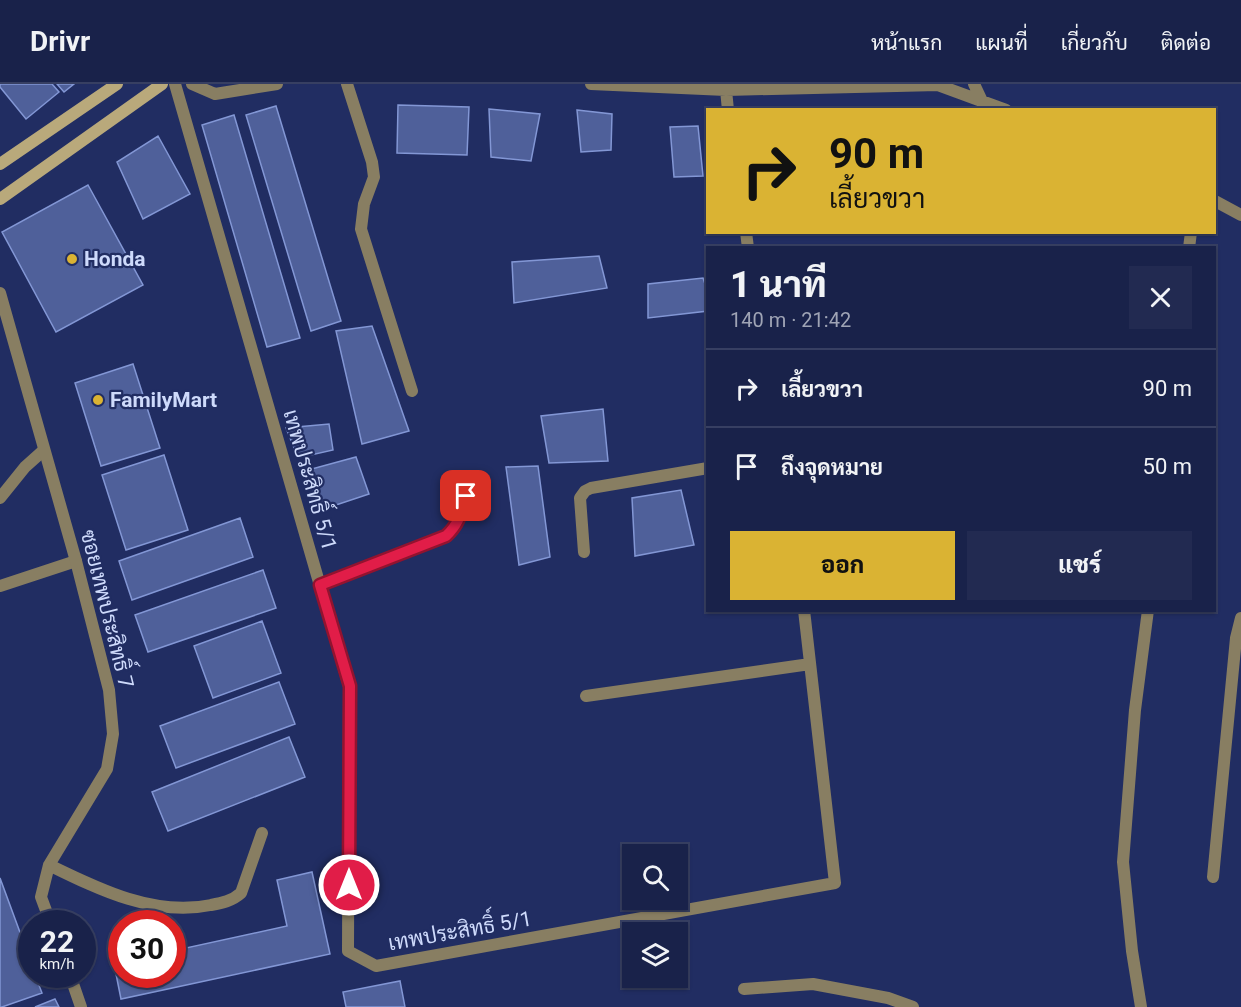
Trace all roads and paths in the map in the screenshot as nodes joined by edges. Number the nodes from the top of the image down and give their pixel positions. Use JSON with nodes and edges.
{"nodes":[{"id":1,"x":117,"y":84,"type":"edge"},
{"id":2,"x":162,"y":84,"type":"edge"},
{"id":3,"x":175,"y":84,"type":"edge"},
{"id":4,"x":192,"y":84,"type":"edge"},
{"id":5,"x":277,"y":84,"type":"edge"},
{"id":6,"x":347,"y":84,"type":"edge"},
{"id":7,"x":591,"y":84,"type":"edge"},
{"id":8,"x":974,"y":84,"type":"edge"},
{"id":9,"x":726,"y":90,"type":"junction"},
{"id":10,"x":982,"y":101,"type":"junction"},
{"id":11,"x":728,"y":108,"type":"edge"},
{"id":12,"x":1001,"y":108,"type":"edge"},
{"id":13,"x":0,"y":164,"type":"edge"},
{"id":14,"x":0,"y":199,"type":"edge"},
{"id":15,"x":1216,"y":202,"type":"edge"},
{"id":16,"x":1241,"y":215,"type":"edge"},
{"id":17,"x":0,"y":293,"type":"edge"},
{"id":18,"x":412,"y":392,"type":"dead end"},
{"id":19,"x":44,"y":450,"type":"junction"},
{"id":20,"x":706,"y":468,"type":"edge"},
{"id":21,"x":466,"y":496,"type":"dead end"},
{"id":22,"x":0,"y":498,"type":"edge"},
{"id":23,"x":584,"y":552,"type":"dead end"},
{"id":24,"x":76,"y":561,"type":"junction"},
{"id":25,"x":320,"y":585,"type":"junction"},
{"id":26,"x":0,"y":586,"type":"edge"},
{"id":27,"x":804,"y":612,"type":"edge"},
{"id":28,"x":1148,"y":612,"type":"edge"},
{"id":29,"x":1241,"y":618,"type":"edge"},
{"id":30,"x":810,"y":664,"type":"junction"},
{"id":31,"x":586,"y":696,"type":"dead end"},
{"id":32,"x":262,"y":833,"type":"dead end"},
{"id":33,"x":49,"y":865,"type":"junction"},
{"id":34,"x":1213,"y":878,"type":"dead end"},
{"id":35,"x":46,"y":910,"type":"edge"},
{"id":36,"x":74,"y":988,"type":"edge"},
{"id":37,"x":744,"y":989,"type":"dead end"},
{"id":38,"x":81,"y":1007,"type":"edge"},
{"id":39,"x":913,"y":1007,"type":"edge"},
{"id":40,"x":1141,"y":1007,"type":"edge"}],
"edges":[{"from":1,"to":13,"type":"main road"},
{"from":2,"to":14,"type":"main road"},
{"from":3,"to":25,"type":"street","name":"เทพประสิทธิ์ 5/1"},
{"from":4,"to":5,"type":"street"},
{"from":6,"to":18,"type":"street"},
{"from":7,"to":9,"type":"street"},
{"from":8,"to":10,"type":"street"},
{"from":9,"to":10,"type":"street"},
{"from":9,"to":11,"type":"street"},
{"from":10,"to":12,"type":"street"},
{"from":15,"to":16,"type":"street"},
{"from":17,"to":19,"type":"street","name":"ซอยเทพประสิทธิ์ 7"},
{"from":19,"to":22,"type":"street"},
{"from":19,"to":24,"type":"street","name":"ซอยเทพประสิทธิ์ 7"},
{"from":20,"to":23,"type":"street"},
{"from":21,"to":25,"type":"street"},
{"from":24,"to":26,"type":"street"},
{"from":24,"to":33,"type":"street","name":"ซอยเทพประสิทธิ์ 7"},
{"from":25,"to":30,"type":"street","name":"เทพประสิทธิ์ 5/1"},
{"from":27,"to":30,"type":"street","name":"เทพประสิทธิ์ 5/1"},
{"from":28,"to":40,"type":"street"},
{"from":29,"to":34,"type":"street"},
{"from":30,"to":31,"type":"street"},
{"from":32,"to":33,"type":"street"},
{"from":33,"to":35,"type":"street","name":"ซอยเทพประสิทธิ์ 7"},
{"from":36,"to":38,"type":"street"},
{"from":37,"to":39,"type":"street"}]}
